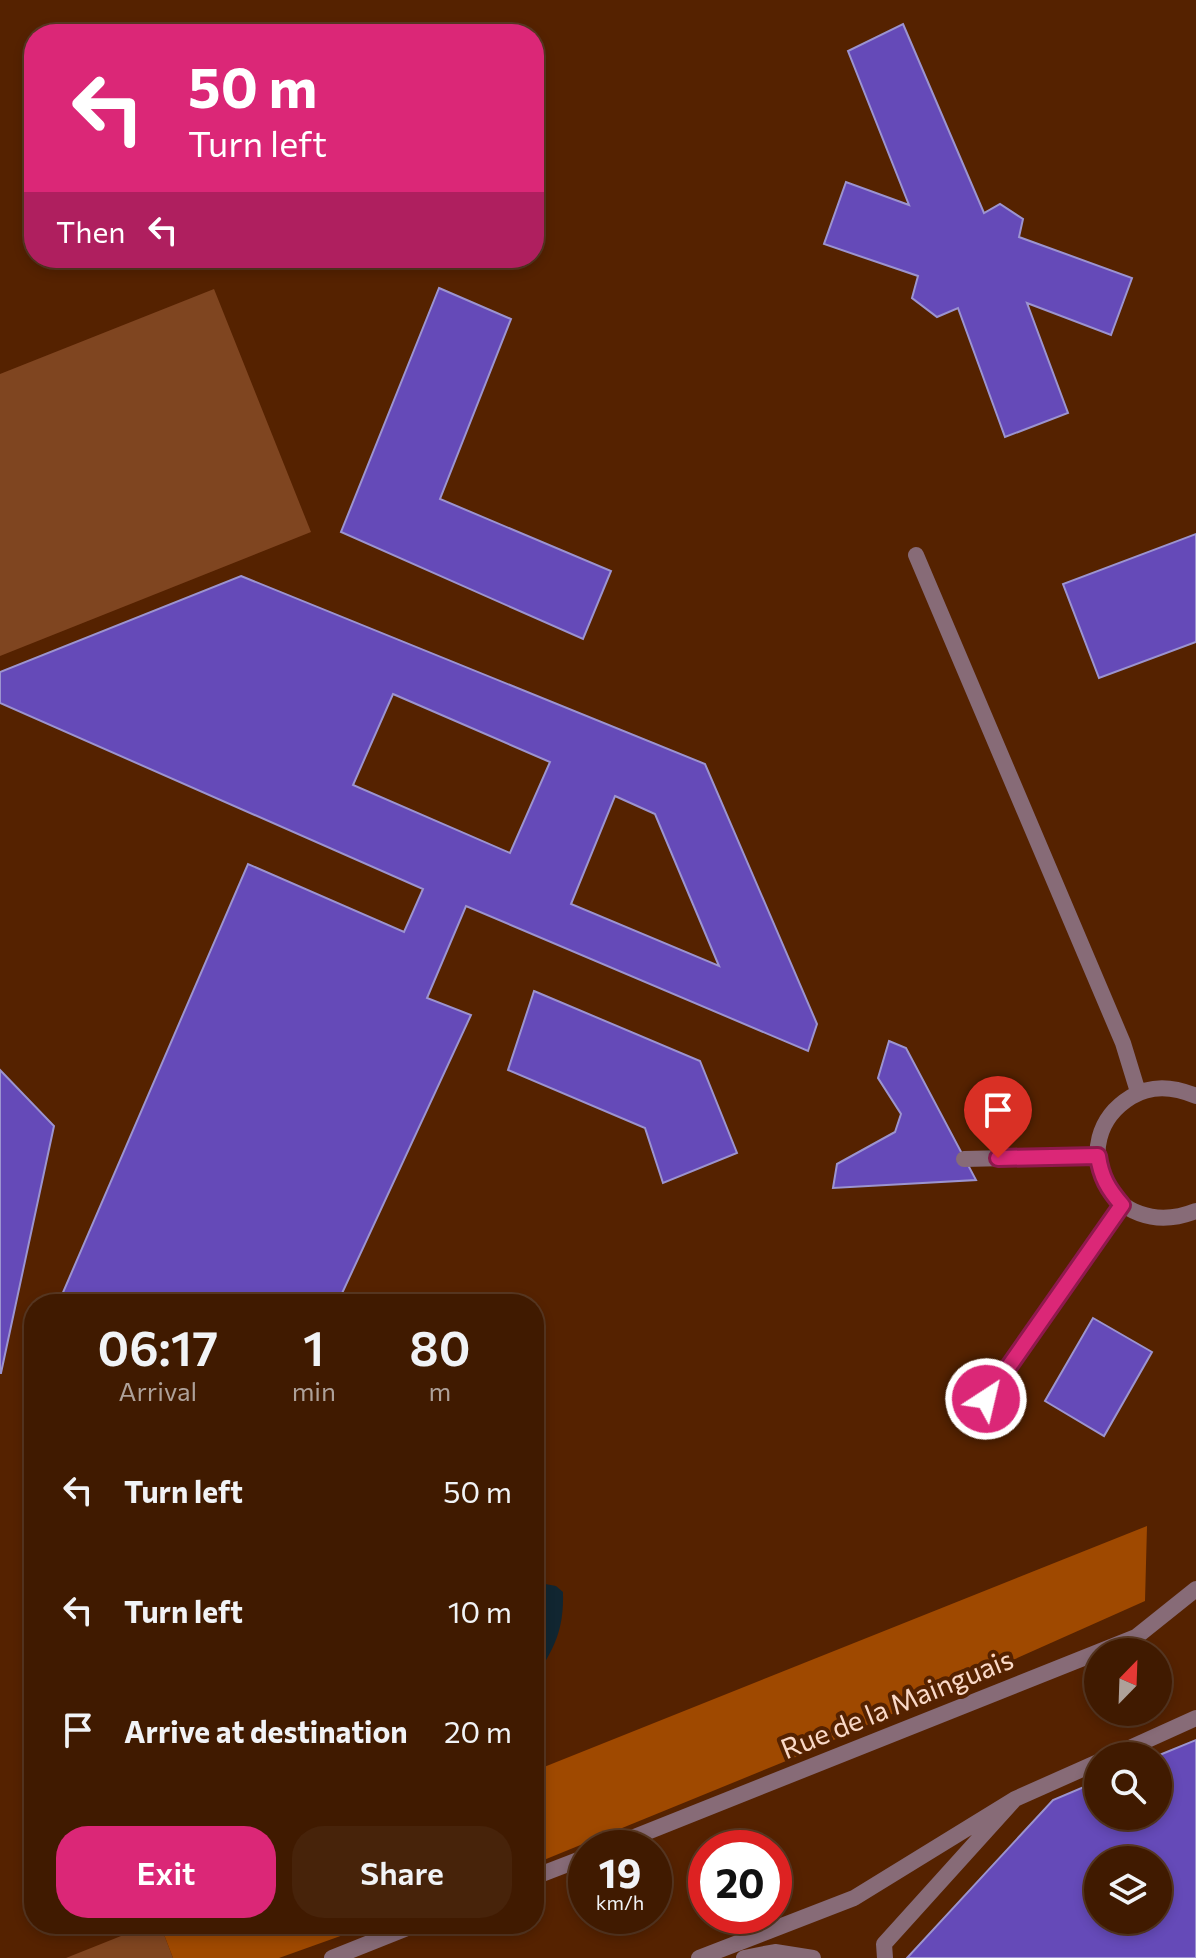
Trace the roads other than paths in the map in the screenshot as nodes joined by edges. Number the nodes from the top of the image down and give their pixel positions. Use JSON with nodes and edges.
{"nodes":[{"id":1,"x":916,"y":555,"type":"dead end"},
{"id":2,"x":1138,"y":1092,"type":"junction"},
{"id":3,"x":1196,"y":1096,"type":"edge"},
{"id":4,"x":1098,"y":1156,"type":"junction"},
{"id":5,"x":964,"y":1159,"type":"dead end"},
{"id":6,"x":1122,"y":1205,"type":"junction"},
{"id":7,"x":1196,"y":1211,"type":"edge"},
{"id":8,"x":986,"y":1399,"type":"dead end"},
{"id":9,"x":1196,"y":1589,"type":"edge"},
{"id":10,"x":1196,"y":1718,"type":"edge"},
{"id":11,"x":1143,"y":1742,"type":"edge"},
{"id":12,"x":1084,"y":1768,"type":"edge"},
{"id":13,"x":1015,"y":1799,"type":"junction"},
{"id":14,"x":652,"y":1830,"type":"edge"},
{"id":15,"x":568,"y":1864,"type":"edge"},
{"id":16,"x":544,"y":1873,"type":"edge"},
{"id":17,"x":392,"y":1934,"type":"edge"},
{"id":18,"x":332,"y":1958,"type":"edge"},
{"id":19,"x":699,"y":1958,"type":"edge"},
{"id":20,"x":744,"y":1958,"type":"edge"},
{"id":21,"x":813,"y":1958,"type":"edge"},
{"id":22,"x":885,"y":1958,"type":"edge"}],
"edges":[{"from":1,"to":2,"type":"street"},
{"from":2,"to":3,"type":"street"},
{"from":2,"to":4,"type":"street"},
{"from":4,"to":5,"type":"street"},
{"from":4,"to":6,"type":"street"},
{"from":6,"to":7,"type":"street"},
{"from":6,"to":8,"type":"street"},
{"from":9,"to":14,"type":"street","name":"Rue de la Mainguais"},
{"from":10,"to":11,"type":"street"},
{"from":12,"to":13,"type":"street"},
{"from":13,"to":19,"type":"street"},
{"from":13,"to":22,"type":"street"},
{"from":15,"to":16,"type":"street"},
{"from":17,"to":18,"type":"street"},
{"from":20,"to":21,"type":"street"}]}
